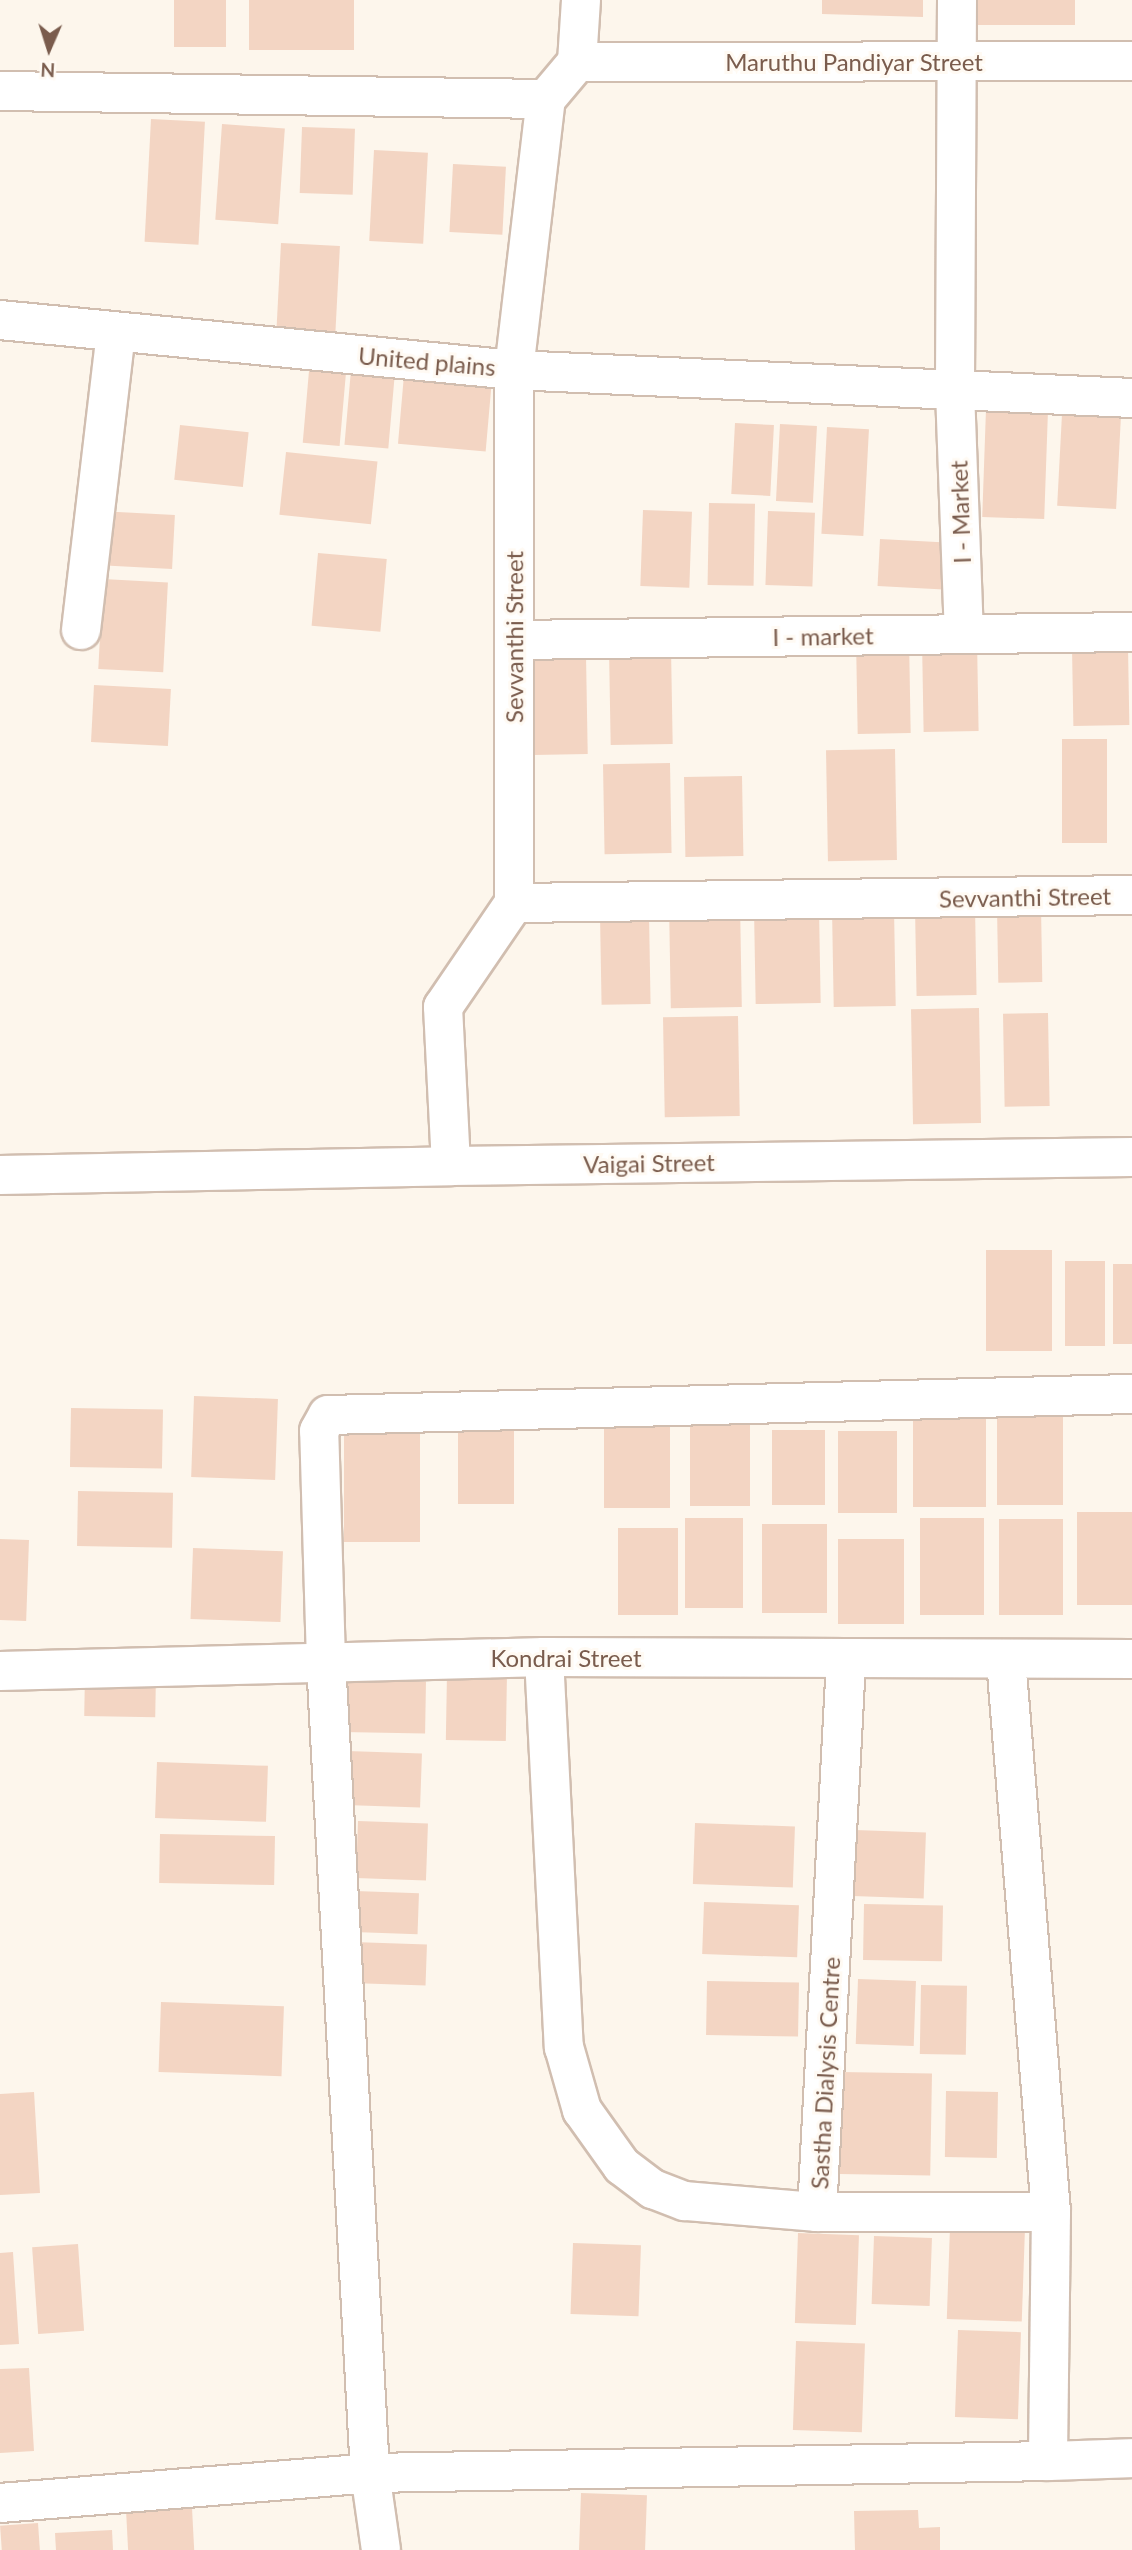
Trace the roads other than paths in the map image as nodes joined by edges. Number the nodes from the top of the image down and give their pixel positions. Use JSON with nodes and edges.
{"nodes":[{"id":1,"x":581,"y":0,"type":"edge"},
{"id":2,"x":957,"y":0,"type":"edge"},
{"id":3,"x":1132,"y":61,"type":"edge"},
{"id":4,"x":577,"y":62,"type":"junction"},
{"id":5,"x":957,"y":62,"type":"junction"},
{"id":6,"x":0,"y":91,"type":"edge"},
{"id":7,"x":546,"y":99,"type":"junction"},
{"id":8,"x":0,"y":320,"type":"edge"},
{"id":9,"x":116,"y":331,"type":"junction"},
{"id":10,"x":514,"y":370,"type":"junction"},
{"id":11,"x":955,"y":391,"type":"junction"},
{"id":12,"x":1131,"y":398,"type":"edge"},
{"id":13,"x":81,"y":630,"type":"dead end"},
{"id":14,"x":1132,"y":632,"type":"edge"},
{"id":15,"x":964,"y":634,"type":"junction"},
{"id":16,"x":514,"y":639,"type":"junction"},
{"id":17,"x":1132,"y":895,"type":"edge"},
{"id":18,"x":514,"y":903,"type":"junction"},
{"id":19,"x":1132,"y":1157,"type":"edge"},
{"id":20,"x":451,"y":1166,"type":"junction"},
{"id":21,"x":0,"y":1175,"type":"edge"},
{"id":22,"x":1132,"y":1394,"type":"edge"},
{"id":23,"x":544,"y":1657,"type":"junction"},
{"id":24,"x":1132,"y":1658,"type":"edge"},
{"id":25,"x":1006,"y":1660,"type":"junction"},
{"id":26,"x":326,"y":1661,"type":"junction"},
{"id":27,"x":846,"y":1661,"type":"junction"},
{"id":28,"x":0,"y":1671,"type":"edge"},
{"id":29,"x":817,"y":2212,"type":"junction"},
{"id":30,"x":1051,"y":2212,"type":"junction"},
{"id":31,"x":1132,"y":2458,"type":"edge"},
{"id":32,"x":1048,"y":2461,"type":"junction"},
{"id":33,"x":370,"y":2473,"type":"junction"},
{"id":34,"x":0,"y":2502,"type":"edge"},
{"id":35,"x":381,"y":2550,"type":"edge"}],
"edges":[{"from":1,"to":4,"type":"street"},
{"from":2,"to":5,"type":"street","name":"I - Market"},
{"from":3,"to":5,"type":"street","name":"Maruthu Pandiyar Street"},
{"from":4,"to":5,"type":"street","name":"Maruthu Pandiyar Street"},
{"from":4,"to":7,"type":"street"},
{"from":5,"to":11,"type":"street","name":"I - Market"},
{"from":6,"to":7,"type":"street"},
{"from":7,"to":10,"type":"street","name":"United plains"},
{"from":8,"to":9,"type":"street","name":"United plains"},
{"from":9,"to":10,"type":"street","name":"United plains"},
{"from":9,"to":13,"type":"street"},
{"from":10,"to":11,"type":"street"},
{"from":10,"to":16,"type":"street","name":"Sevvanthi Street"},
{"from":11,"to":12,"type":"street"},
{"from":11,"to":15,"type":"street","name":"I - Market"},
{"from":14,"to":15,"type":"street","name":"I - market"},
{"from":15,"to":16,"type":"street","name":"I - market"},
{"from":16,"to":18,"type":"street","name":"Sevvanthi Street"},
{"from":17,"to":18,"type":"street","name":"Sevvanthi Street"},
{"from":18,"to":20,"type":"street"},
{"from":19,"to":20,"type":"street","name":"Vaigai Street"},
{"from":20,"to":21,"type":"street","name":"Vaigai Street"},
{"from":22,"to":26,"type":"street"},
{"from":23,"to":26,"type":"street","name":"Kondrai Street"},
{"from":23,"to":27,"type":"street","name":"Kondrai Street"},
{"from":23,"to":29,"type":"street"},
{"from":24,"to":25,"type":"street","name":"Kondrai Street"},
{"from":25,"to":27,"type":"street","name":"Kondrai Street"},
{"from":25,"to":30,"type":"street"},
{"from":26,"to":28,"type":"street","name":"Kondrai Street"},
{"from":26,"to":33,"type":"street"},
{"from":27,"to":29,"type":"street","name":"Sastha Dialysis Centre"},
{"from":29,"to":30,"type":"street","name":"Sastha Dialysis Centre"},
{"from":30,"to":32,"type":"street"},
{"from":31,"to":32,"type":"street"},
{"from":32,"to":33,"type":"street"},
{"from":33,"to":34,"type":"street"},
{"from":33,"to":35,"type":"street"}]}
